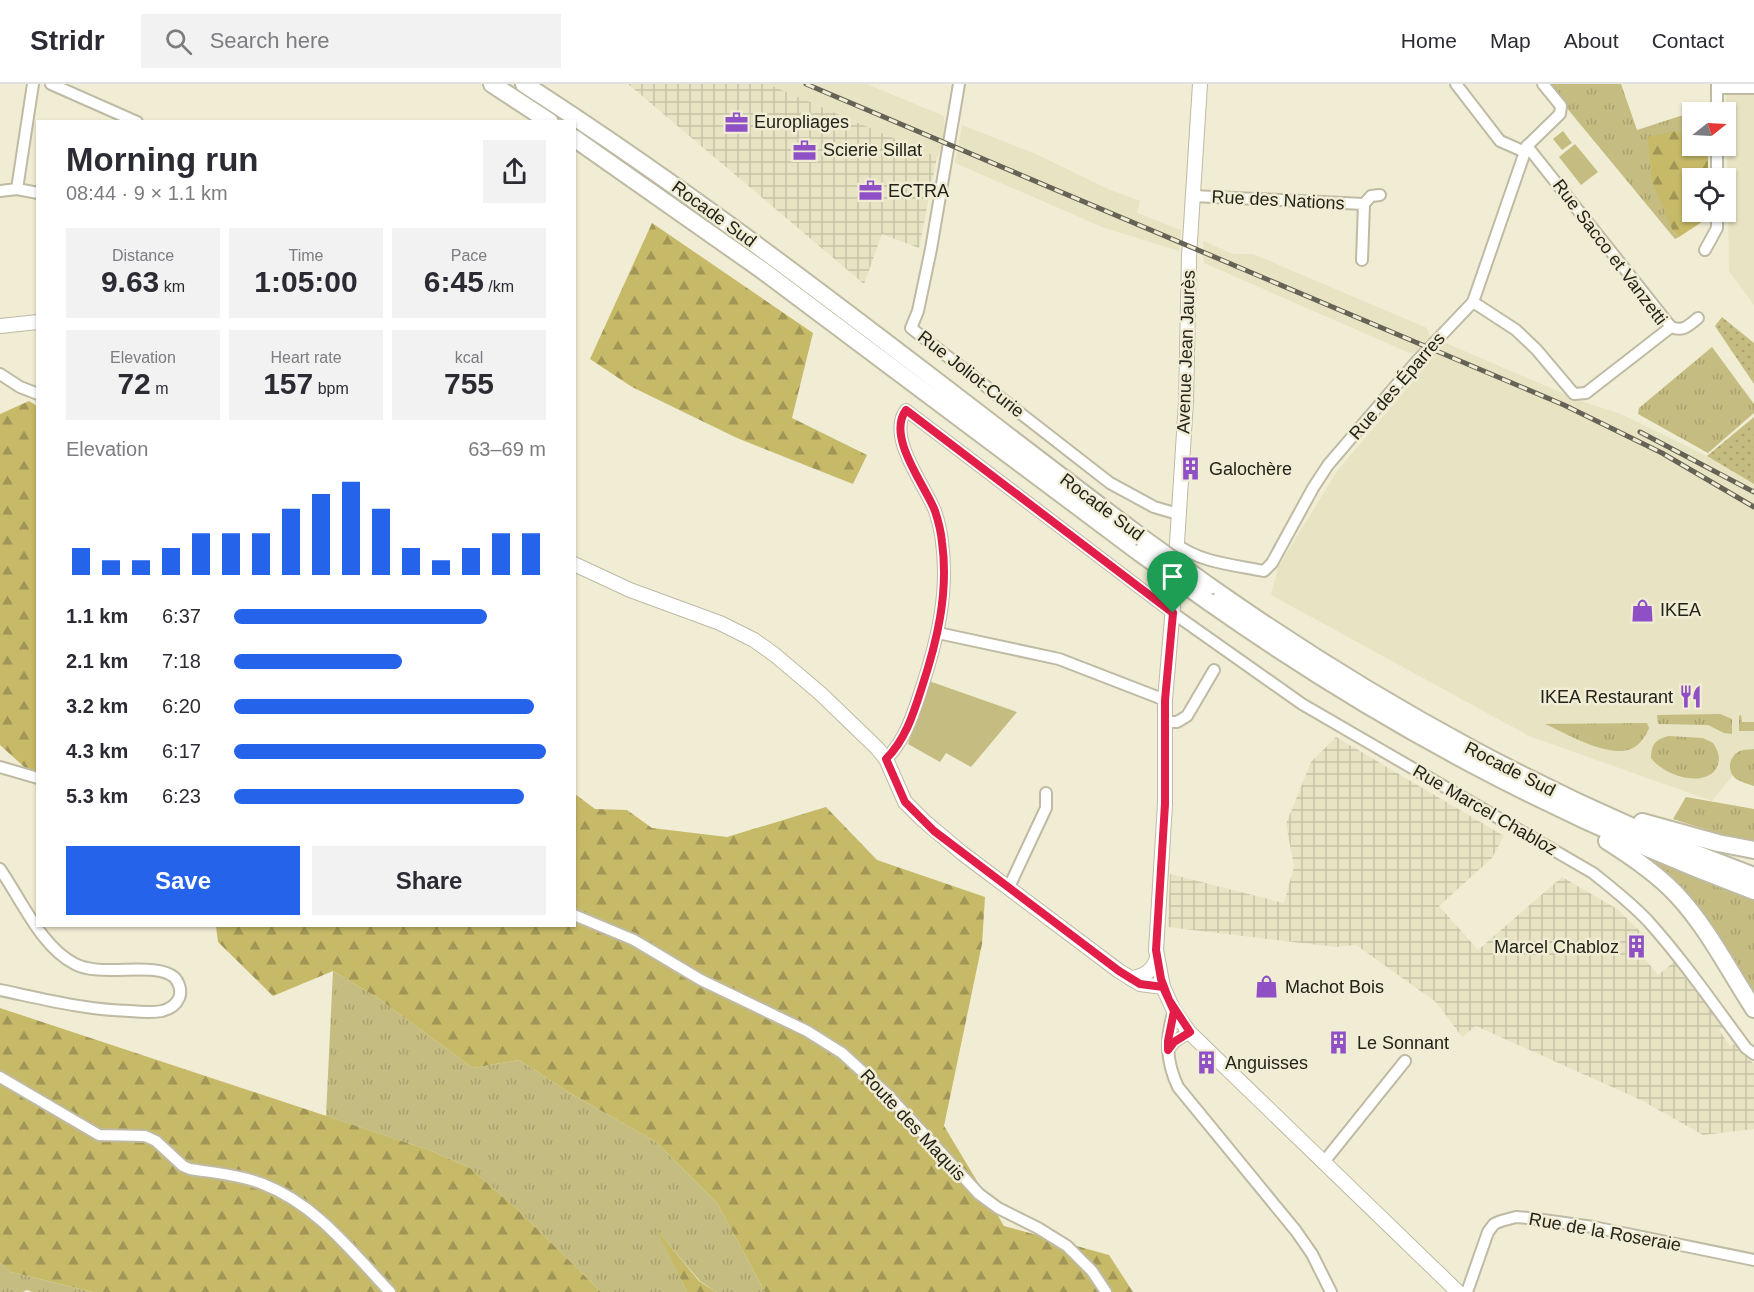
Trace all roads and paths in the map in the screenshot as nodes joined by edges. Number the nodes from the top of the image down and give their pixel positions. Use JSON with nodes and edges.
{"nodes":[{"id":1,"x":33,"y":84,"type":"edge"},
{"id":2,"x":51,"y":84,"type":"edge"},
{"id":3,"x":492,"y":84,"type":"edge"},
{"id":4,"x":524,"y":84,"type":"edge"},
{"id":5,"x":959,"y":84,"type":"edge"},
{"id":6,"x":1200,"y":84,"type":"edge"},
{"id":7,"x":1456,"y":84,"type":"edge"},
{"id":8,"x":1543,"y":84,"type":"edge"},
{"id":9,"x":1717,"y":86,"type":"edge"},
{"id":10,"x":1754,"y":88,"type":"edge"},
{"id":11,"x":1717,"y":102,"type":"edge"},
{"id":12,"x":132,"y":120,"type":"edge"},
{"id":13,"x":547,"y":120,"type":"edge"},
{"id":14,"x":576,"y":139,"type":"edge"},
{"id":15,"x":1526,"y":149,"type":"junction"},
{"id":16,"x":16,"y":189,"type":"junction"},
{"id":17,"x":0,"y":191,"type":"edge"},
{"id":18,"x":36,"y":193,"type":"edge"},
{"id":19,"x":1380,"y":195,"type":"dead end"},
{"id":20,"x":1193,"y":196,"type":"junction"},
{"id":21,"x":1364,"y":204,"type":"junction"},
{"id":22,"x":1717,"y":222,"type":"edge"},
{"id":23,"x":1705,"y":250,"type":"dead end"},
{"id":24,"x":1362,"y":260,"type":"dead end"},
{"id":25,"x":1473,"y":302,"type":"junction"},
{"id":26,"x":1698,"y":318,"type":"dead end"},
{"id":27,"x":36,"y":322,"type":"edge"},
{"id":28,"x":0,"y":326,"type":"edge"},
{"id":29,"x":1671,"y":327,"type":"junction"},
{"id":30,"x":0,"y":374,"type":"edge"},
{"id":31,"x":36,"y":393,"type":"edge"},
{"id":32,"x":1178,"y":514,"type":"junction"},
{"id":33,"x":1176,"y":544,"type":"junction"},
{"id":34,"x":1141,"y":545,"type":"junction"},
{"id":35,"x":576,"y":565,"type":"edge"},
{"id":36,"x":1209,"y":594,"type":"junction"},
{"id":37,"x":1173,"y":613,"type":"junction"},
{"id":38,"x":938,"y":633,"type":"junction"},
{"id":39,"x":1214,"y":670,"type":"dead end"},
{"id":40,"x":1165,"y":700,"type":"junction"},
{"id":41,"x":1164,"y":722,"type":"junction"},
{"id":42,"x":886,"y":759,"type":"junction"},
{"id":43,"x":0,"y":767,"type":"edge"},
{"id":44,"x":36,"y":777,"type":"edge"},
{"id":45,"x":1046,"y":793,"type":"dead end"},
{"id":46,"x":1579,"y":804,"type":"junction"},
{"id":47,"x":1553,"y":807,"type":"junction"},
{"id":48,"x":1754,"y":850,"type":"edge"},
{"id":49,"x":0,"y":869,"type":"edge"},
{"id":50,"x":1754,"y":876,"type":"edge"},
{"id":51,"x":1009,"y":887,"type":"junction"},
{"id":52,"x":1754,"y":891,"type":"edge"},
{"id":53,"x":576,"y":916,"type":"edge"},
{"id":54,"x":36,"y":925,"type":"edge"},
{"id":55,"x":38,"y":927,"type":"edge"},
{"id":56,"x":1157,"y":958,"type":"junction"},
{"id":57,"x":1130,"y":978,"type":"junction"},
{"id":58,"x":1163,"y":987,"type":"junction"},
{"id":59,"x":0,"y":990,"type":"edge"},
{"id":60,"x":1754,"y":1009,"type":"edge"},
{"id":61,"x":1174,"y":1011,"type":"junction"},
{"id":62,"x":1190,"y":1032,"type":"junction"},
{"id":63,"x":1168,"y":1050,"type":"junction"},
{"id":64,"x":1754,"y":1054,"type":"edge"},
{"id":65,"x":1404,"y":1061,"type":"dead end"},
{"id":66,"x":0,"y":1077,"type":"edge"},
{"id":67,"x":1323,"y":1163,"type":"junction"},
{"id":68,"x":1754,"y":1260,"type":"edge"},
{"id":69,"x":390,"y":1292,"type":"edge"},
{"id":70,"x":1106,"y":1292,"type":"edge"},
{"id":71,"x":1331,"y":1292,"type":"edge"},
{"id":72,"x":1458,"y":1292,"type":"edge"},
{"id":73,"x":1467,"y":1292,"type":"edge"}],
"edges":[{"from":1,"to":16,"type":"street"},
{"from":2,"to":12,"type":"street"},
{"from":3,"to":13,"type":"highway"},
{"from":4,"to":34,"type":"highway","name":"Rocade Sud"},
{"from":5,"to":32,"type":"street","name":"Rue Joliot-Curie"},
{"from":6,"to":20,"type":"main road","name":"Avenue Jean Jaurès"},
{"from":7,"to":15,"type":"street"},
{"from":8,"to":15,"type":"street","name":"Rue des Éparres"},
{"from":9,"to":10,"type":"street"},
{"from":9,"to":11,"type":"street"},
{"from":14,"to":34,"type":"highway","name":"Rocade Sud"},
{"from":15,"to":25,"type":"street","name":"Rue des Éparres"},
{"from":15,"to":29,"type":"street","name":"Rue Sacco et Vanzetti"},
{"from":16,"to":17,"type":"street"},
{"from":16,"to":18,"type":"street"},
{"from":19,"to":21,"type":"street","name":"Rue des Nations"},
{"from":20,"to":21,"type":"street","name":"Rue des Nations"},
{"from":20,"to":32,"type":"main road","name":"Avenue Jean Jaurès"},
{"from":21,"to":24,"type":"street","name":"Rue des Nations"},
{"from":22,"to":23,"type":"street"},
{"from":25,"to":29,"type":"street","name":"Rue Sacco et Vanzetti"},
{"from":25,"to":33,"type":"street","name":"Rue des Éparres"},
{"from":26,"to":29,"type":"street"},
{"from":27,"to":28,"type":"main road"},
{"from":30,"to":31,"type":"street"},
{"from":32,"to":33,"type":"main road","name":"Avenue Jean Jaurès"},
{"from":33,"to":37,"type":"main road","name":"Avenue Jean Jaurès"},
{"from":34,"to":36,"type":"highway","name":"Rocade Sud","bridge":true},
{"from":35,"to":42,"type":"main road"},
{"from":36,"to":46,"type":"highway","name":"Rocade Sud"},
{"from":36,"to":47,"type":"highway","name":"Rocade Sud"},
{"from":37,"to":38,"type":"street","name":"Rue Marcel Chabloz"},
{"from":37,"to":40,"type":"main road","name":"Avenue Jean Jaurès"},
{"from":37,"to":64,"type":"street","name":"Rue Marcel Chabloz"},
{"from":38,"to":40,"type":"street"},
{"from":38,"to":42,"type":"street"},
{"from":39,"to":41,"type":"street"},
{"from":40,"to":41,"type":"main road","name":"Avenue Jean Jaurès"},
{"from":41,"to":56,"type":"main road","name":"Avenue Jean Jaurès"},
{"from":42,"to":51,"type":"main road"},
{"from":43,"to":44,"type":"street"},
{"from":45,"to":51,"type":"street"},
{"from":46,"to":48,"type":"highway"},
{"from":46,"to":50,"type":"highway","name":"Rocade Sud"},
{"from":47,"to":52,"type":"highway","name":"Rocade Sud"},
{"from":47,"to":60,"type":"highway"},
{"from":49,"to":54,"type":"street"},
{"from":51,"to":57,"type":"main road"},
{"from":53,"to":70,"type":"street","name":"Route des Maquis"},
{"from":55,"to":59,"type":"street"},
{"from":56,"to":57,"type":"main road"},
{"from":56,"to":58,"type":"main road","name":"Avenue Jean Jaurès"},
{"from":57,"to":58,"type":"main road"},
{"from":58,"to":61,"type":"main road","name":"Avenue Jean Jaurès"},
{"from":61,"to":62,"type":"main road","name":"Avenue Jean Jaurès"},
{"from":61,"to":63,"type":"street"},
{"from":62,"to":63,"type":"street"},
{"from":62,"to":67,"type":"main road","name":"Avenue Jean Jaurès"},
{"from":63,"to":71,"type":"street"},
{"from":65,"to":67,"type":"street"},
{"from":66,"to":69,"type":"street"},
{"from":67,"to":72,"type":"main road","name":"Avenue Jean Jaurès"},
{"from":68,"to":73,"type":"street","name":"Rue de la Roseraie"}]}
